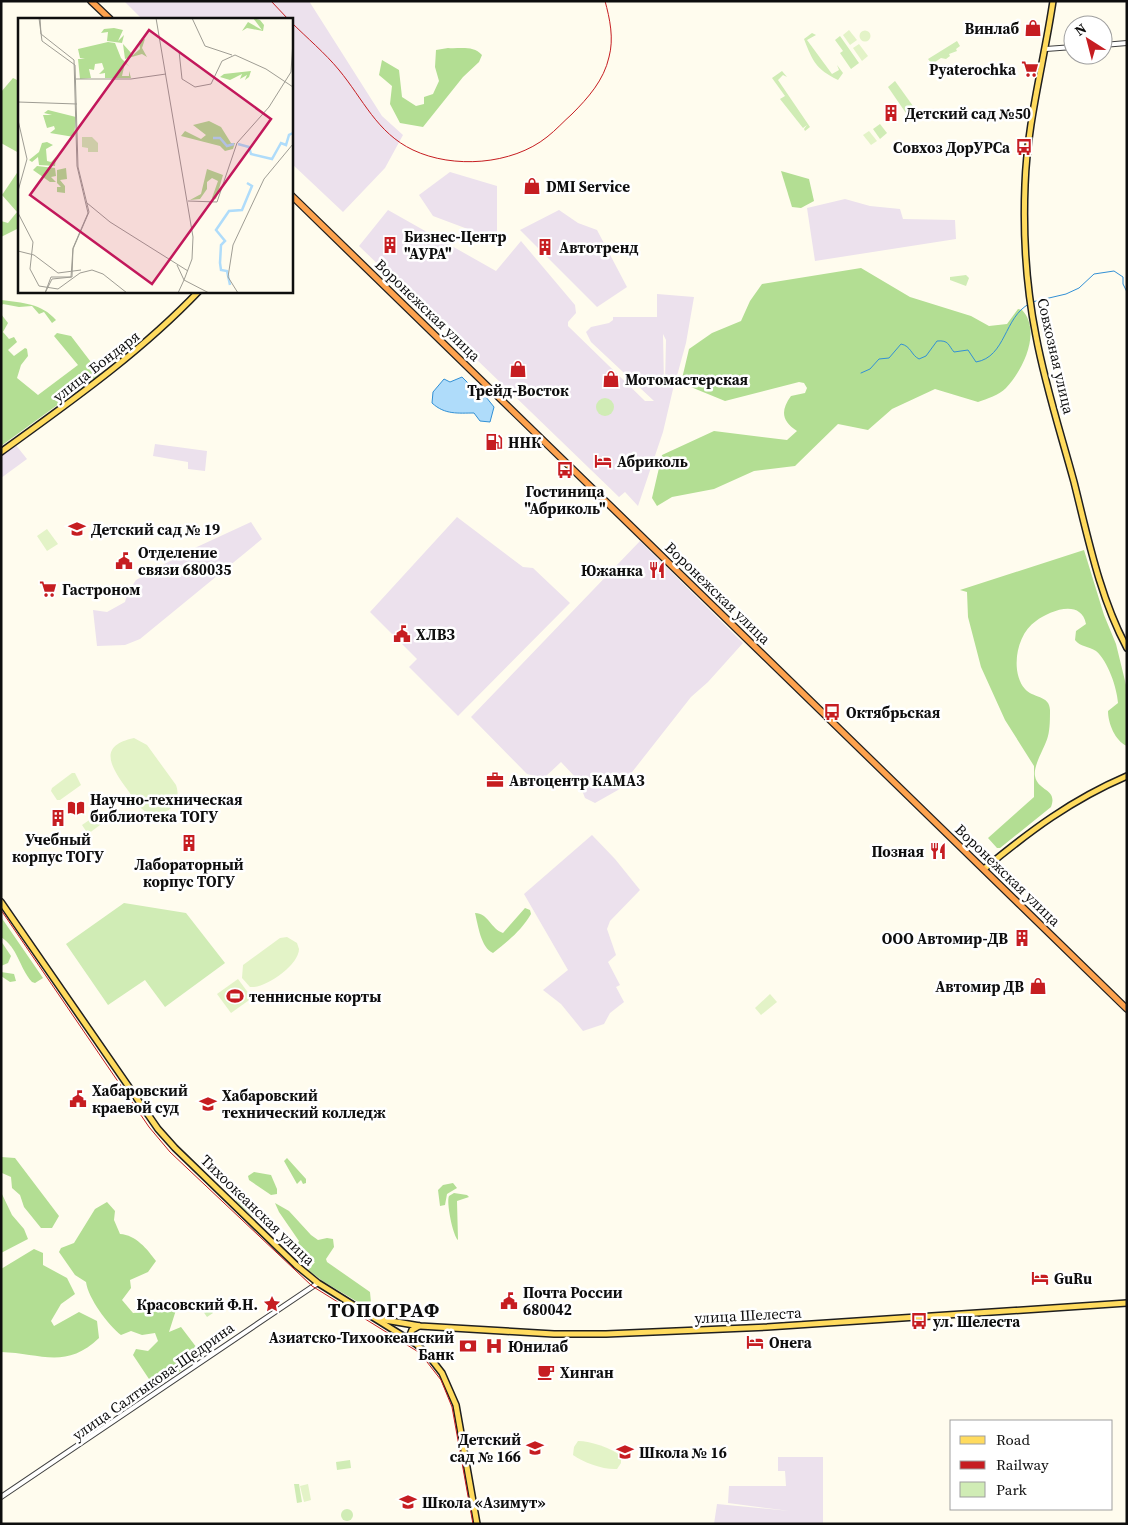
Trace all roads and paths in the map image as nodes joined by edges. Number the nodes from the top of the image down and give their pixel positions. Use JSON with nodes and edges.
{"nodes":[{"id":1,"x":91,"y":1,"type":"edge"},
{"id":2,"x":1053,"y":1,"type":"edge"},
{"id":3,"x":109,"y":18,"type":"edge"},
{"id":4,"x":1127,"y":43,"type":"edge"},
{"id":5,"x":1113,"y":44,"type":"edge"},
{"id":6,"x":1063,"y":48,"type":"edge"},
{"id":7,"x":1046,"y":49,"type":"junction"},
{"id":8,"x":292,"y":197,"type":"edge"},
{"id":9,"x":292,"y":203,"type":"edge"},
{"id":10,"x":302,"y":205,"type":"junction"},
{"id":11,"x":199,"y":292,"type":"edge"},
{"id":12,"x":1,"y":452,"type":"edge"},
{"id":13,"x":1127,"y":648,"type":"edge"},
{"id":14,"x":1127,"y":776,"type":"edge"},
{"id":15,"x":984,"y":869,"type":"junction"},
{"id":16,"x":1,"y":902,"type":"edge"},
{"id":17,"x":1127,"y":1009,"type":"edge"},
{"id":18,"x":318,"y":1283,"type":"junction"},
{"id":19,"x":1127,"y":1303,"type":"edge"},
{"id":20,"x":371,"y":1317,"type":"junction"},
{"id":21,"x":420,"y":1326,"type":"junction"},
{"id":22,"x":416,"y":1344,"type":"junction"},
{"id":23,"x":1,"y":1498,"type":"edge"},
{"id":24,"x":477,"y":1524,"type":"edge"}],
"edges":[{"from":1,"to":3,"type":"highway"},
{"from":2,"to":7,"type":"main road","name":"Совхозная улица"},
{"from":4,"to":5,"type":"street"},
{"from":6,"to":7,"type":"street"},
{"from":7,"to":13,"type":"main road","name":"Совхозная улица"},
{"from":8,"to":10,"type":"highway","name":"Воронежская улица"},
{"from":9,"to":10,"type":"main road"},
{"from":10,"to":15,"type":"highway","name":"Воронежская улица"},
{"from":11,"to":12,"type":"main road","name":"улица Бондаря"},
{"from":14,"to":15,"type":"main road"},
{"from":15,"to":17,"type":"highway","name":"Воронежская улица"},
{"from":16,"to":18,"type":"main road","name":"Тихоокеанская улица"},
{"from":18,"to":20,"type":"main road","name":"Тихоокеанская улица"},
{"from":18,"to":23,"type":"street","name":"улица Салтыкова-Щедрина"},
{"from":19,"to":21,"type":"main road","name":"улица Шелеста"},
{"from":20,"to":21,"type":"main road","name":"улица Шелеста"},
{"from":20,"to":22,"type":"main road","name":"Тихоокеанская улица"},
{"from":21,"to":22,"type":"main road"},
{"from":22,"to":24,"type":"main road","name":"Тихоокеанская улица"}]}
